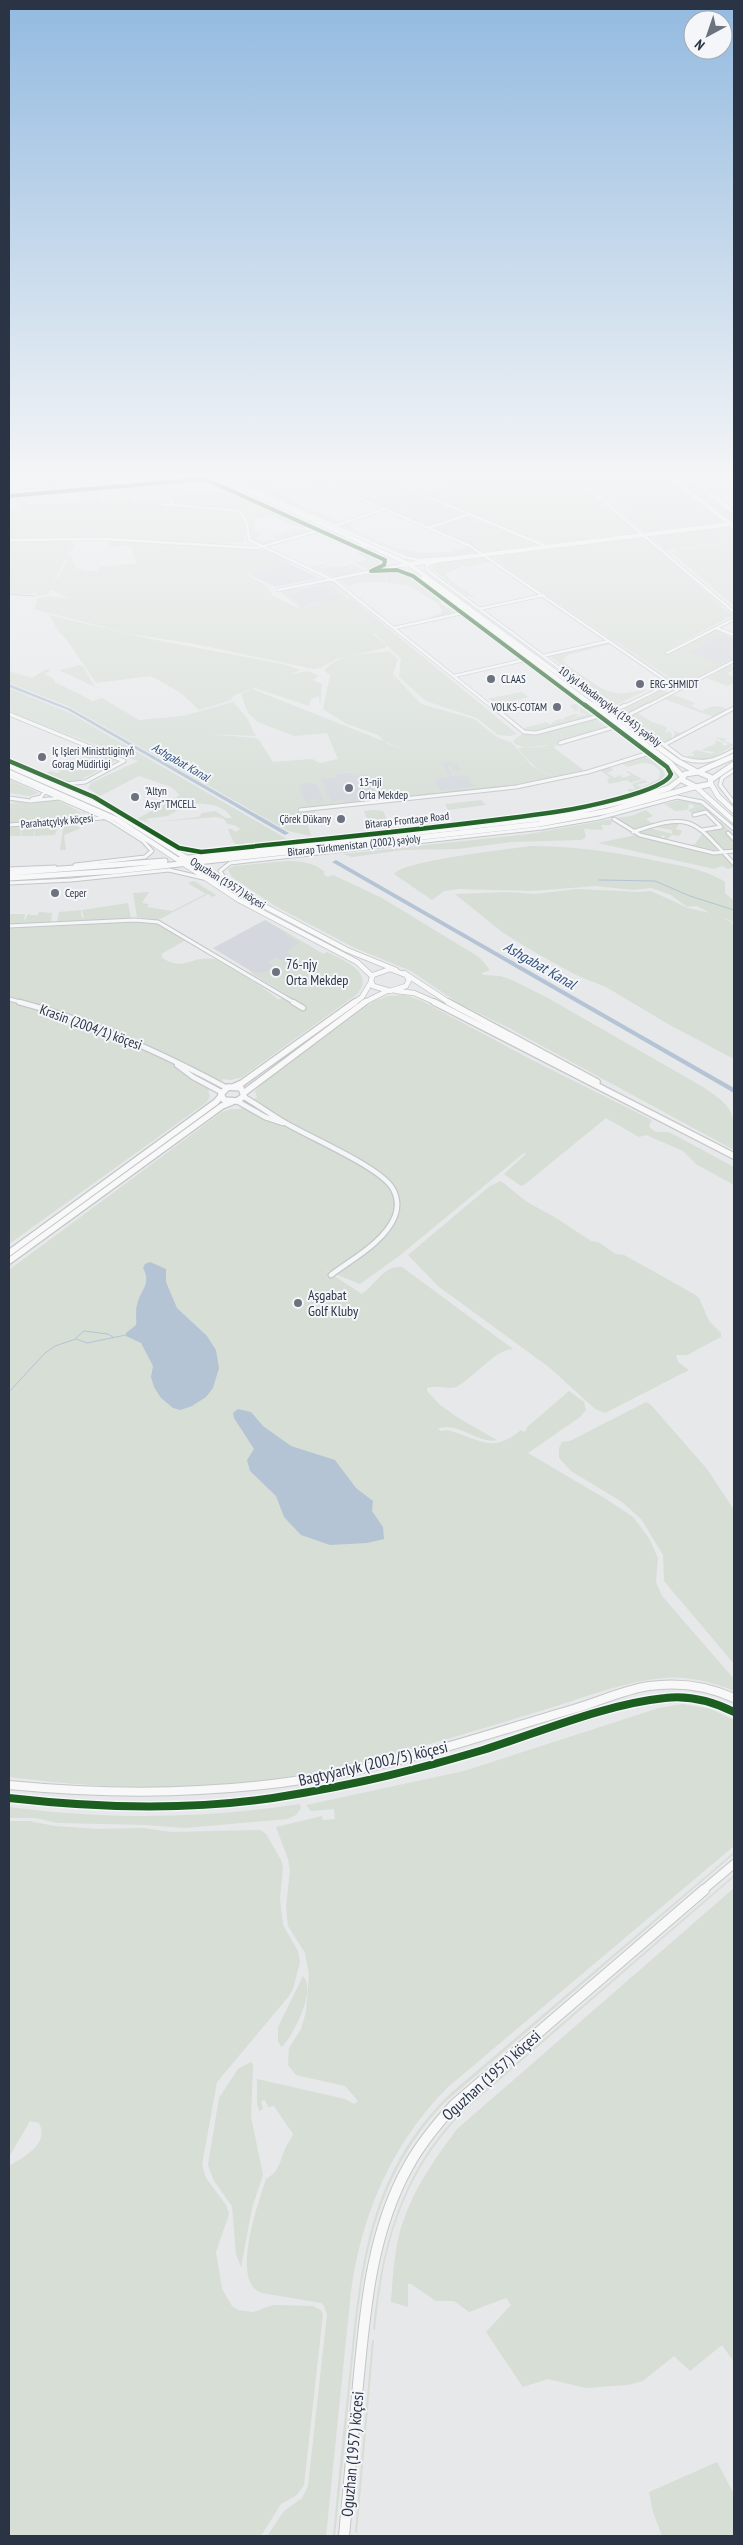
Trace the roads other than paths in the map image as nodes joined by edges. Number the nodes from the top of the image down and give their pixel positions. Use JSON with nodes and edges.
{"nodes":[{"id":1,"x":355,"y":597,"type":"edge"},
{"id":2,"x":443,"y":597,"type":"edge"},
{"id":3,"x":444,"y":597,"type":"edge"},
{"id":4,"x":456,"y":597,"type":"edge"},
{"id":5,"x":463,"y":597,"type":"edge"},
{"id":6,"x":536,"y":597,"type":"edge"},
{"id":7,"x":546,"y":597,"type":"edge"},
{"id":8,"x":716,"y":597,"type":"edge"},
{"id":9,"x":479,"y":609,"type":"junction"},
{"id":10,"x":734,"y":612,"type":"edge"},
{"id":11,"x":462,"y":613,"type":"junction"},
{"id":12,"x":734,"y":619,"type":"edge"},
{"id":13,"x":394,"y":628,"type":"junction"},
{"id":14,"x":716,"y":628,"type":"junction"},
{"id":15,"x":734,"y":635,"type":"edge"},
{"id":16,"x":609,"y":641,"type":"junction"},
{"id":17,"x":667,"y":653,"type":"dead end"},
{"id":18,"x":543,"y":656,"type":"junction"},
{"id":19,"x":524,"y":660,"type":"junction"},
{"id":20,"x":734,"y":661,"type":"edge"},
{"id":21,"x":454,"y":676,"type":"junction"},
{"id":22,"x":661,"y":688,"type":"junction"},
{"id":23,"x":580,"y":689,"type":"junction"},
{"id":24,"x":590,"y":691,"type":"junction"},
{"id":25,"x":572,"y":693,"type":"junction"},
{"id":26,"x":673,"y":693,"type":"junction"},
{"id":27,"x":734,"y":708,"type":"edge"},
{"id":28,"x":616,"y":710,"type":"junction"},
{"id":29,"x":9,"y":714,"type":"edge"},
{"id":30,"x":14,"y":716,"type":"junction"},
{"id":31,"x":599,"y":716,"type":"junction"},
{"id":32,"x":626,"y":717,"type":"junction"},
{"id":33,"x":9,"y":719,"type":"edge"},
{"id":34,"x":614,"y":727,"type":"junction"},
{"id":35,"x":636,"y":728,"type":"junction"},
{"id":36,"x":627,"y":737,"type":"junction"},
{"id":37,"x":638,"y":740,"type":"junction"},
{"id":38,"x":560,"y":743,"type":"dead end"},
{"id":39,"x":664,"y":745,"type":"junction"},
{"id":40,"x":734,"y":750,"type":"edge"},
{"id":41,"x":649,"y":753,"type":"junction"},
{"id":42,"x":667,"y":753,"type":"junction"},
{"id":43,"x":676,"y":754,"type":"junction"},
{"id":44,"x":658,"y":757,"type":"junction"},
{"id":45,"x":734,"y":757,"type":"edge"},
{"id":46,"x":721,"y":758,"type":"junction"},
{"id":47,"x":9,"y":761,"type":"edge"},
{"id":48,"x":734,"y":764,"type":"edge"},
{"id":49,"x":9,"y":766,"type":"edge"},
{"id":50,"x":734,"y":770,"type":"edge"},
{"id":51,"x":9,"y":772,"type":"edge"},
{"id":52,"x":698,"y":772,"type":"junction"},
{"id":53,"x":9,"y":776,"type":"edge"},
{"id":54,"x":37,"y":778,"type":"junction"},
{"id":55,"x":48,"y":778,"type":"junction"},
{"id":56,"x":681,"y":778,"type":"junction"},
{"id":57,"x":711,"y":781,"type":"junction"},
{"id":58,"x":85,"y":782,"type":"junction"},
{"id":59,"x":65,"y":784,"type":"junction"},
{"id":60,"x":695,"y":787,"type":"junction"},
{"id":61,"x":45,"y":791,"type":"junction"},
{"id":62,"x":85,"y":793,"type":"junction"},
{"id":63,"x":646,"y":793,"type":"junction"},
{"id":64,"x":9,"y":798,"type":"edge"},
{"id":65,"x":61,"y":798,"type":"junction"},
{"id":66,"x":18,"y":800,"type":"junction"},
{"id":67,"x":656,"y":800,"type":"junction"},
{"id":68,"x":610,"y":801,"type":"junction"},
{"id":69,"x":621,"y":803,"type":"junction"},
{"id":70,"x":734,"y":803,"type":"edge"},
{"id":71,"x":105,"y":807,"type":"junction"},
{"id":72,"x":84,"y":808,"type":"junction"},
{"id":73,"x":300,"y":810,"type":"dead end"},
{"id":74,"x":734,"y":810,"type":"edge"},
{"id":75,"x":556,"y":815,"type":"junction"},
{"id":76,"x":694,"y":815,"type":"dead end"},
{"id":77,"x":589,"y":816,"type":"junction"},
{"id":78,"x":104,"y":818,"type":"junction"},
{"id":79,"x":600,"y":818,"type":"junction"},
{"id":80,"x":76,"y":819,"type":"junction"},
{"id":81,"x":614,"y":819,"type":"dead end"},
{"id":82,"x":734,"y":821,"type":"edge"},
{"id":83,"x":9,"y":826,"type":"edge"},
{"id":84,"x":426,"y":828,"type":"junction"},
{"id":85,"x":734,"y":829,"type":"edge"},
{"id":86,"x":702,"y":830,"type":"junction"},
{"id":87,"x":633,"y":832,"type":"junction"},
{"id":88,"x":438,"y":833,"type":"junction"},
{"id":89,"x":728,"y":833,"type":"dead end"},
{"id":90,"x":150,"y":834,"type":"junction"},
{"id":91,"x":162,"y":837,"type":"junction"},
{"id":92,"x":143,"y":839,"type":"junction"},
{"id":93,"x":734,"y":839,"type":"edge"},
{"id":94,"x":431,"y":841,"type":"junction"},
{"id":95,"x":272,"y":845,"type":"junction"},
{"id":96,"x":229,"y":850,"type":"junction"},
{"id":97,"x":261,"y":850,"type":"junction"},
{"id":98,"x":734,"y":851,"type":"edge"},
{"id":99,"x":296,"y":852,"type":"junction"},
{"id":100,"x":240,"y":853,"type":"junction"},
{"id":101,"x":724,"y":853,"type":"junction"},
{"id":102,"x":272,"y":854,"type":"junction"},
{"id":103,"x":308,"y":855,"type":"junction"},
{"id":104,"x":188,"y":858,"type":"junction"},
{"id":105,"x":178,"y":859,"type":"junction"},
{"id":106,"x":265,"y":859,"type":"junction"},
{"id":107,"x":194,"y":862,"type":"junction"},
{"id":108,"x":109,"y":863,"type":"junction"},
{"id":109,"x":183,"y":863,"type":"junction"},
{"id":110,"x":734,"y":864,"type":"edge"},
{"id":111,"x":58,"y":867,"type":"junction"},
{"id":112,"x":100,"y":868,"type":"junction"},
{"id":113,"x":141,"y":868,"type":"junction"},
{"id":114,"x":9,"y":869,"type":"edge"},
{"id":115,"x":72,"y":870,"type":"junction"},
{"id":116,"x":117,"y":871,"type":"junction"},
{"id":117,"x":150,"y":872,"type":"junction"},
{"id":118,"x":9,"y":873,"type":"edge"},
{"id":119,"x":105,"y":877,"type":"junction"},
{"id":120,"x":9,"y":878,"type":"edge"},
{"id":121,"x":209,"y":880,"type":"junction"},
{"id":122,"x":9,"y":883,"type":"edge"},
{"id":123,"x":229,"y":885,"type":"junction"},
{"id":124,"x":9,"y":926,"type":"edge"},
{"id":125,"x":396,"y":970,"type":"junction"},
{"id":126,"x":404,"y":973,"type":"junction"},
{"id":127,"x":371,"y":979,"type":"junction"},
{"id":128,"x":387,"y":991,"type":"junction"},
{"id":129,"x":396,"y":991,"type":"junction"},
{"id":130,"x":9,"y":999,"type":"edge"},
{"id":131,"x":303,"y":1008,"type":"dead end"},
{"id":132,"x":172,"y":1061,"type":"junction"},
{"id":133,"x":230,"y":1087,"type":"junction"},
{"id":134,"x":221,"y":1094,"type":"junction"},
{"id":135,"x":617,"y":1094,"type":"junction"},
{"id":136,"x":244,"y":1095,"type":"junction"},
{"id":137,"x":234,"y":1102,"type":"junction"},
{"id":138,"x":287,"y":1124,"type":"junction"},
{"id":139,"x":734,"y":1156,"type":"edge"},
{"id":140,"x":9,"y":1253,"type":"edge"},
{"id":141,"x":9,"y":1261,"type":"edge"},
{"id":142,"x":332,"y":1275,"type":"dead end"},
{"id":143,"x":734,"y":1698,"type":"edge"},
{"id":144,"x":734,"y":1712,"type":"edge"},
{"id":145,"x":9,"y":1785,"type":"edge"},
{"id":146,"x":9,"y":1798,"type":"edge"},
{"id":147,"x":734,"y":1864,"type":"edge"},
{"id":148,"x":344,"y":2536,"type":"edge"}],
"edges":[{"from":1,"to":13,"type":"street"},
{"from":2,"to":11,"type":"street"},
{"from":3,"to":25,"type":"main road","name":"10 ýyl Abadançylyk (1945) şaýoly"},
{"from":4,"to":23,"type":"main road","name":"10 ýyl Abadançylyk (1945) şaýoly"},
{"from":5,"to":9,"type":"street"},
{"from":6,"to":9,"type":"street"},
{"from":7,"to":16,"type":"street"},
{"from":8,"to":10,"type":"street"},
{"from":9,"to":18,"type":"street"},
{"from":11,"to":13,"type":"street"},
{"from":11,"to":19,"type":"street"},
{"from":12,"to":14,"type":"street"},
{"from":13,"to":21,"type":"street"},
{"from":14,"to":15,"type":"street"},
{"from":14,"to":17,"type":"street"},
{"from":16,"to":18,"type":"street"},
{"from":16,"to":22,"type":"street"},
{"from":18,"to":24,"type":"street"},
{"from":19,"to":21,"type":"street"},
{"from":19,"to":25,"type":"street"},
{"from":20,"to":26,"type":"street"},
{"from":21,"to":31,"type":"street"},
{"from":22,"to":26,"type":"street"},
{"from":22,"to":28,"type":"street"},
{"from":23,"to":24,"type":"main road"},
{"from":23,"to":35,"type":"main road","name":"10 ýyl Abadançylyk (1945) şaýoly"},
{"from":24,"to":28,"type":"street"},
{"from":25,"to":31,"type":"street"},
{"from":25,"to":37,"type":"main road","name":"10 ýyl Abadançylyk (1945) şaýoly"},
{"from":26,"to":32,"type":"street"},
{"from":27,"to":39,"type":"street"},
{"from":28,"to":32,"type":"street"},
{"from":29,"to":30,"type":"street"},
{"from":30,"to":33,"type":"street"},
{"from":30,"to":58,"type":"street"},
{"from":31,"to":34,"type":"street"},
{"from":32,"to":35,"type":"street"},
{"from":34,"to":36,"type":"street"},
{"from":34,"to":38,"type":"street"},
{"from":35,"to":39,"type":"street"},
{"from":35,"to":42,"type":"main road","name":"10 ýyl Abadançylyk (1945) şaýoly"},
{"from":36,"to":37,"type":"main road"},
{"from":36,"to":41,"type":"street"},
{"from":37,"to":44,"type":"main road","name":"10 ýyl Abadançylyk (1945) şaýoly"},
{"from":39,"to":43,"type":"street"},
{"from":40,"to":46,"type":"street"},
{"from":41,"to":44,"type":"street"},
{"from":41,"to":73,"type":"street"},
{"from":42,"to":43,"type":"main road"},
{"from":42,"to":52,"type":"main road","name":"10 ýyl Abadançylyk (1945) şaýoly"},
{"from":43,"to":46,"type":"street"},
{"from":44,"to":56,"type":"main road","name":"10 ýyl Abadançylyk (1945) şaýoly"},
{"from":44,"to":63,"type":"street","name":"Bitarap Frontage Road"},
{"from":45,"to":46,"type":"main road"},
{"from":45,"to":52,"type":"main road"},
{"from":47,"to":55,"type":"street","name":"Bitarap Frontage Road"},
{"from":48,"to":57,"type":"main road"},
{"from":49,"to":54,"type":"main road","name":"Oguzhan (1957) köçesi"},
{"from":50,"to":70,"type":"street"},
{"from":51,"to":92,"type":"main road","name":"Oguzhan (1957) köçesi"},
{"from":52,"to":56,"type":"main road","name":"Bitarap Türkmenistan (2002) şaýoly"},
{"from":52,"to":57,"type":"main road","name":"10 ýyl Abadançylyk (1945) şaýoly"},
{"from":53,"to":61,"type":"street"},
{"from":54,"to":55,"type":"main road"},
{"from":54,"to":71,"type":"main road","name":"Oguzhan (1957) köçesi"},
{"from":55,"to":59,"type":"street","name":"Bitarap Frontage Road"},
{"from":56,"to":60,"type":"main road","name":"10 ýyl Abadançylyk (1945) şaýoly"},
{"from":56,"to":63,"type":"main road","name":"Bitarap Türkmenistan (2002) şaýoly"},
{"from":57,"to":60,"type":"main road","name":"Bitarap Türkmenistan (2002) şaýoly"},
{"from":57,"to":74,"type":"main road"},
{"from":58,"to":59,"type":"street"},
{"from":58,"to":62,"type":"street"},
{"from":59,"to":62,"type":"street","name":"Bitarap Frontage Road"},
{"from":60,"to":67,"type":"main road","name":"Bitarap Türkmenistan (2002) şaýoly"},
{"from":60,"to":82,"type":"main road"},
{"from":61,"to":65,"type":"street"},
{"from":61,"to":66,"type":"street"},
{"from":62,"to":71,"type":"street","name":"Bitarap Frontage Road"},
{"from":63,"to":68,"type":"street","name":"Bitarap Frontage Road"},
{"from":63,"to":69,"type":"main road","name":"Bitarap Türkmenistan (2002) şaýoly"},
{"from":64,"to":66,"type":"street"},
{"from":65,"to":66,"type":"street"},
{"from":65,"to":72,"type":"street"},
{"from":67,"to":77,"type":"main road","name":"Bitarap Türkmenistan (2002) şaýoly"},
{"from":67,"to":79,"type":"street","name":"Bitarap Frontage Road"},
{"from":67,"to":85,"type":"street","name":"Bitarap Frontage Road"},
{"from":68,"to":69,"type":"main road"},
{"from":68,"to":75,"type":"street","name":"Bitarap Frontage Road"},
{"from":69,"to":75,"type":"main road","name":"Bitarap Türkmenistan (2002) şaýoly"},
{"from":71,"to":90,"type":"main road","name":"Oguzhan (1957) köçesi"},
{"from":71,"to":91,"type":"street","name":"Bitarap Frontage Road"},
{"from":72,"to":78,"type":"street"},
{"from":72,"to":80,"type":"street"},
{"from":75,"to":84,"type":"street","name":"Bitarap Frontage Road"},
{"from":75,"to":88,"type":"main road","name":"Bitarap Türkmenistan (2002) şaýoly"},
{"from":76,"to":86,"type":"street"},
{"from":77,"to":79,"type":"main road"},
{"from":77,"to":88,"type":"main road","name":"Bitarap Türkmenistan (2002) şaýoly"},
{"from":78,"to":80,"type":"street","name":"Parahatçylyk köçesi"},
{"from":78,"to":92,"type":"street"},
{"from":79,"to":94,"type":"street","name":"Bitarap Frontage Road"},
{"from":80,"to":83,"type":"street","name":"Parahatçylyk köçesi"},
{"from":81,"to":87,"type":"street"},
{"from":84,"to":88,"type":"main road"},
{"from":84,"to":95,"type":"street","name":"Bitarap Frontage Road"},
{"from":86,"to":87,"type":"street"},
{"from":86,"to":101,"type":"street"},
{"from":87,"to":101,"type":"street"},
{"from":88,"to":94,"type":"main road"},
{"from":88,"to":97,"type":"main road","name":"Bitarap Türkmenistan (2002) şaýoly"},
{"from":88,"to":99,"type":"main road","name":"Bitarap Türkmenistan (2002) şaýoly"},
{"from":89,"to":93,"type":"street"},
{"from":90,"to":91,"type":"street"},
{"from":90,"to":104,"type":"main road","name":"Oguzhan (1957) köçesi"},
{"from":91,"to":96,"type":"street","name":"Bitarap Frontage Road"},
{"from":92,"to":105,"type":"main road","name":"Oguzhan (1957) köçesi"},
{"from":92,"to":108,"type":"street"},
{"from":94,"to":103,"type":"street","name":"Bitarap Frontage Road"},
{"from":95,"to":96,"type":"street","name":"Bitarap Frontage Road"},
{"from":95,"to":97,"type":"main road"},
{"from":96,"to":100,"type":"main road"},
{"from":97,"to":100,"type":"main road","name":"Bitarap Türkmenistan (2002) şaýoly"},
{"from":98,"to":101,"type":"street"},
{"from":99,"to":102,"type":"main road","name":"Bitarap Türkmenistan (2002) şaýoly"},
{"from":99,"to":103,"type":"main road"},
{"from":100,"to":104,"type":"main road","name":"Bitarap Türkmenistan (2002) şaýoly"},
{"from":101,"to":110,"type":"street"},
{"from":102,"to":106,"type":"main road"},
{"from":102,"to":107,"type":"main road","name":"Bitarap Türkmenistan (2002) şaýoly"},
{"from":103,"to":106,"type":"street","name":"Bitarap Frontage Road"},
{"from":104,"to":105,"type":"main road","name":"Bitarap Türkmenistan (2002) şaýoly"},
{"from":104,"to":107,"type":"main road","name":"Oguzhan (1957) köçesi"},
{"from":105,"to":109,"type":"main road","name":"Oguzhan (1957) köçesi"},
{"from":105,"to":112,"type":"main road","name":"Bitarap Türkmenistan (2002) şaýoly"},
{"from":106,"to":123,"type":"street","name":"Bitarap Frontage Road"},
{"from":107,"to":109,"type":"main road","name":"Bitarap Türkmenistan (2002) şaýoly"},
{"from":107,"to":123,"type":"main road","name":"Oguzhan (1957) köçesi"},
{"from":108,"to":111,"type":"street"},
{"from":108,"to":112,"type":"street"},
{"from":109,"to":113,"type":"main road","name":"Bitarap Türkmenistan (2002) şaýoly"},
{"from":109,"to":121,"type":"main road","name":"Oguzhan (1957) köçesi"},
{"from":111,"to":114,"type":"street"},
{"from":111,"to":115,"type":"street"},
{"from":112,"to":115,"type":"main road","name":"Bitarap Türkmenistan (2002) şaýoly"},
{"from":113,"to":116,"type":"main road","name":"Bitarap Türkmenistan (2002) şaýoly"},
{"from":113,"to":117,"type":"street"},
{"from":115,"to":118,"type":"main road","name":"Bitarap Türkmenistan (2002) şaýoly"},
{"from":116,"to":119,"type":"street"},
{"from":116,"to":120,"type":"main road","name":"Bitarap Türkmenistan (2002) şaýoly"},
{"from":117,"to":119,"type":"street"},
{"from":117,"to":121,"type":"street"},
{"from":119,"to":122,"type":"street"},
{"from":121,"to":127,"type":"main road","name":"Oguzhan (1957) köçesi"},
{"from":123,"to":125,"type":"main road","name":"Oguzhan (1957) köçesi"},
{"from":124,"to":131,"type":"street"},
{"from":125,"to":126,"type":"main road","name":"Oguzhan (1957) köçesi"},
{"from":125,"to":127,"type":"main road"},
{"from":126,"to":129,"type":"main road"},
{"from":126,"to":135,"type":"main road","name":"Oguzhan (1957) köçesi"},
{"from":127,"to":128,"type":"main road","name":"Oguzhan (1957) köçesi"},
{"from":127,"to":133,"type":"street"},
{"from":128,"to":129,"type":"main road","name":"Oguzhan (1957) köçesi"},
{"from":128,"to":136,"type":"main road"},
{"from":129,"to":135,"type":"main road","name":"Oguzhan (1957) köçesi"},
{"from":130,"to":132,"type":"street","name":"Krasin (2004/1) köçesi"},
{"from":132,"to":133,"type":"street"},
{"from":132,"to":134,"type":"street"},
{"from":133,"to":134,"type":"main road"},
{"from":133,"to":136,"type":"main road"},
{"from":134,"to":137,"type":"main road"},
{"from":134,"to":140,"type":"main road"},
{"from":135,"to":139,"type":"main road","name":"Oguzhan (1957) köçesi"},
{"from":136,"to":137,"type":"main road"},
{"from":136,"to":138,"type":"street"},
{"from":137,"to":138,"type":"street"},
{"from":137,"to":141,"type":"main road"},
{"from":138,"to":142,"type":"street"},
{"from":143,"to":145,"type":"main road","name":"Bagtyýarlyk (2002/5) köçesi"},
{"from":144,"to":146,"type":"main road","name":"Bagtyýarlyk (2002/5) köçesi"},
{"from":147,"to":148,"type":"main road","name":"Oguzhan (1957) köçesi"}]}
